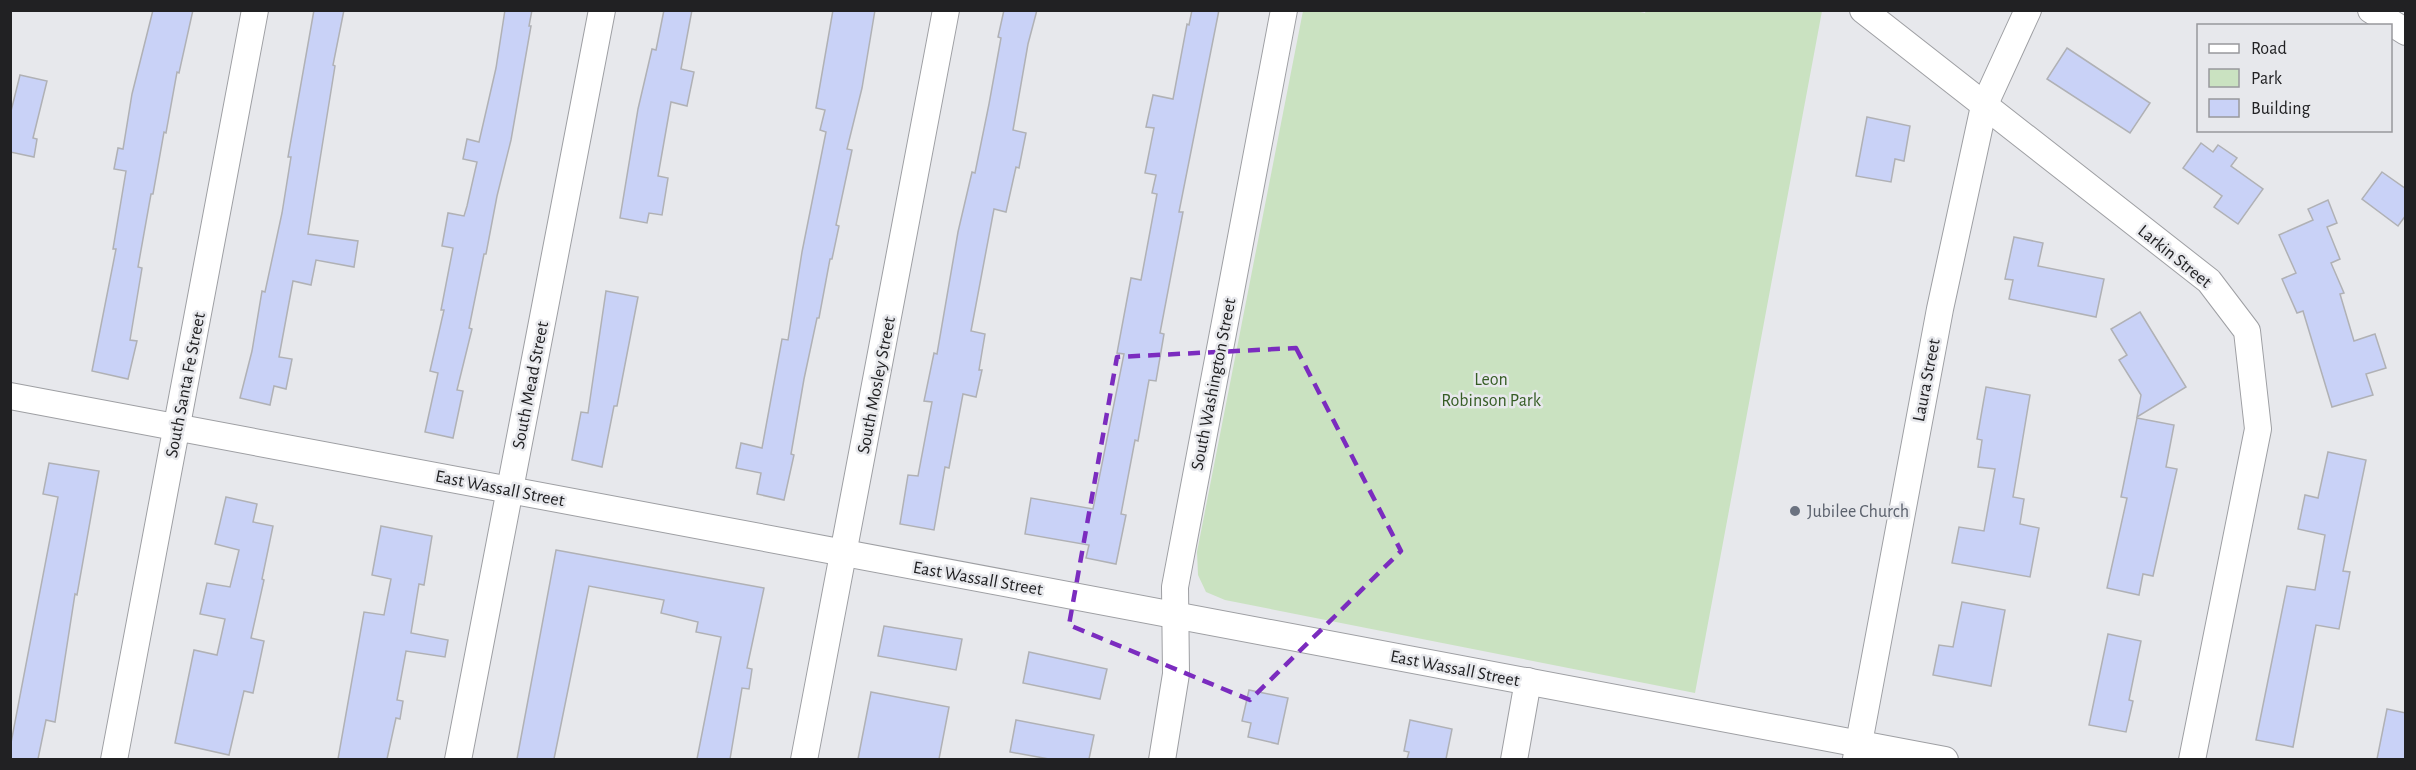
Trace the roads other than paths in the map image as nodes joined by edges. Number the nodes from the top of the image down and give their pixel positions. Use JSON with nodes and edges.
{"nodes":[{"id":1,"x":255,"y":10,"type":"edge"},
{"id":2,"x":602,"y":10,"type":"edge"},
{"id":3,"x":946,"y":10,"type":"edge"},
{"id":4,"x":1284,"y":10,"type":"edge"},
{"id":5,"x":1863,"y":10,"type":"edge"},
{"id":6,"x":2028,"y":10,"type":"edge"},
{"id":7,"x":2371,"y":10,"type":"edge"},
{"id":8,"x":2403,"y":24,"type":"edge"},
{"id":9,"x":1984,"y":106,"type":"junction"},
{"id":10,"x":10,"y":396,"type":"edge"},
{"id":11,"x":177,"y":427,"type":"junction"},
{"id":12,"x":510,"y":490,"type":"junction"},
{"id":13,"x":844,"y":553,"type":"junction"},
{"id":14,"x":1176,"y":614,"type":"junction"},
{"id":15,"x":1528,"y":681,"type":"junction"},
{"id":16,"x":1857,"y":751,"type":"edge"},
{"id":17,"x":114,"y":759,"type":"edge"},
{"id":18,"x":458,"y":759,"type":"edge"},
{"id":19,"x":804,"y":759,"type":"edge"},
{"id":20,"x":1162,"y":759,"type":"edge"},
{"id":21,"x":1514,"y":759,"type":"edge"},
{"id":22,"x":1946,"y":759,"type":"edge"},
{"id":23,"x":2192,"y":759,"type":"edge"}],
"edges":[{"from":1,"to":11,"type":"street","name":"South Santa Fe Street"},
{"from":2,"to":12,"type":"street","name":"South Mead Street"},
{"from":3,"to":13,"type":"street","name":"South Mosley Street"},
{"from":4,"to":14,"type":"street","name":"South Washington Street"},
{"from":5,"to":9,"type":"street","name":"Larkin Street"},
{"from":6,"to":9,"type":"street","name":"Laura Street"},
{"from":7,"to":8,"type":"street"},
{"from":9,"to":16,"type":"street","name":"Laura Street"},
{"from":9,"to":23,"type":"street","name":"Larkin Street"},
{"from":10,"to":11,"type":"street","name":"East Wassall Street"},
{"from":11,"to":12,"type":"street","name":"East Wassall Street"},
{"from":11,"to":17,"type":"street","name":"South Santa Fe Street"},
{"from":12,"to":13,"type":"street","name":"East Wassall Street"},
{"from":12,"to":18,"type":"street","name":"South Mead Street"},
{"from":13,"to":14,"type":"street","name":"East Wassall Street"},
{"from":13,"to":19,"type":"street","name":"South Mosley Street"},
{"from":14,"to":15,"type":"street","name":"East Wassall Street"},
{"from":14,"to":20,"type":"street","name":"South Washington Street"},
{"from":15,"to":16,"type":"street","name":"East Wassall Street"},
{"from":15,"to":21,"type":"street"},
{"from":16,"to":22,"type":"street","name":"East Wassall Street"}]}
